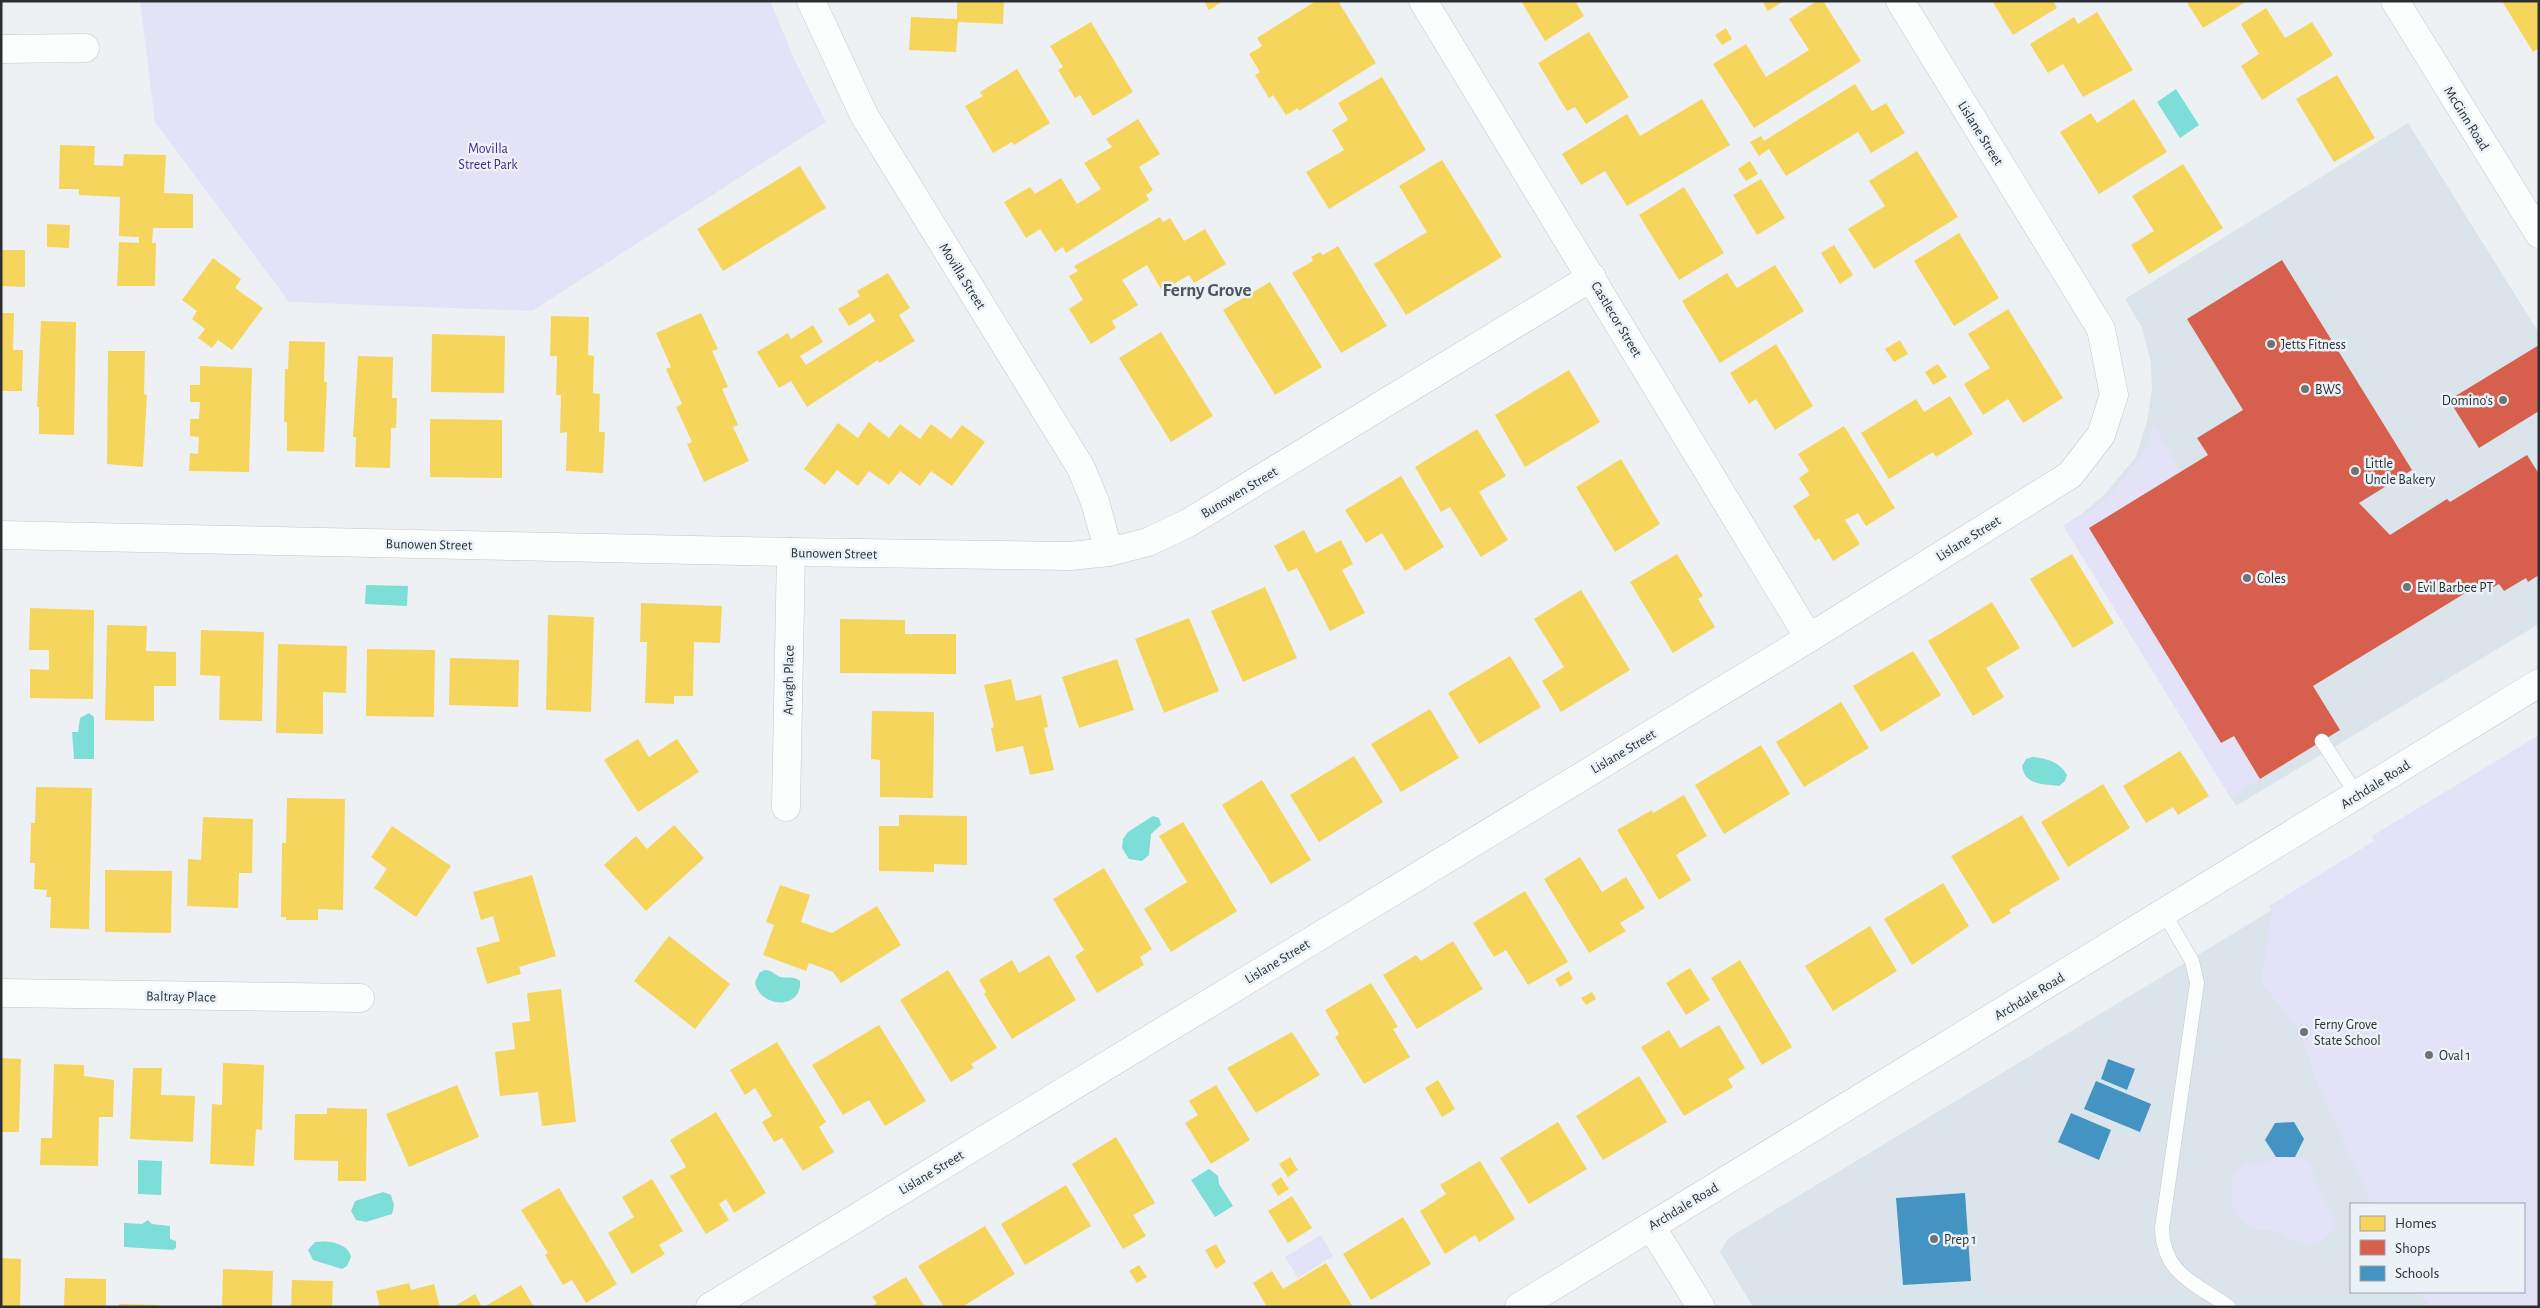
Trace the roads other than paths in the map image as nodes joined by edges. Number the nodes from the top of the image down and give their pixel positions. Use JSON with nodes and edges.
{"nodes":[{"id":1,"x":811,"y":1,"type":"edge"},
{"id":2,"x":1423,"y":1,"type":"edge"},
{"id":3,"x":1900,"y":1,"type":"edge"},
{"id":4,"x":2395,"y":1,"type":"edge"},
{"id":5,"x":85,"y":48,"type":"dead end"},
{"id":6,"x":1,"y":49,"type":"edge"},
{"id":7,"x":2539,"y":234,"type":"edge"},
{"id":8,"x":1592,"y":277,"type":"junction"},
{"id":9,"x":1,"y":535,"type":"edge"},
{"id":10,"x":791,"y":552,"type":"junction"},
{"id":11,"x":1109,"y":552,"type":"junction"},
{"id":12,"x":1809,"y":638,"type":"junction"},
{"id":13,"x":2539,"y":682,"type":"edge"},
{"id":14,"x":2322,"y":741,"type":"dead end"},
{"id":15,"x":2357,"y":795,"type":"junction"},
{"id":16,"x":786,"y":808,"type":"dead end"},
{"id":17,"x":2164,"y":913,"type":"junction"},
{"id":18,"x":1,"y":993,"type":"edge"},
{"id":19,"x":360,"y":998,"type":"dead end"},
{"id":20,"x":1651,"y":1226,"type":"junction"},
{"id":21,"x":710,"y":1307,"type":"edge"},
{"id":22,"x":1519,"y":1307,"type":"edge"},
{"id":23,"x":1701,"y":1307,"type":"edge"},
{"id":24,"x":2229,"y":1307,"type":"edge"}],
"edges":[{"from":1,"to":11,"type":"street","name":"Movilla Street"},
{"from":2,"to":8,"type":"street","name":"Castlecor Street"},
{"from":3,"to":12,"type":"street","name":"Lislane Street"},
{"from":4,"to":7,"type":"street","name":"McGinn Road"},
{"from":5,"to":6,"type":"street"},
{"from":8,"to":11,"type":"street","name":"Bunowen Street"},
{"from":8,"to":12,"type":"street","name":"Castlecor Street"},
{"from":9,"to":10,"type":"street","name":"Bunowen Street"},
{"from":10,"to":11,"type":"street","name":"Bunowen Street"},
{"from":10,"to":16,"type":"street","name":"Arvagh Place"},
{"from":12,"to":21,"type":"street","name":"Lislane Street"},
{"from":13,"to":15,"type":"street","name":"Archdale Road"},
{"from":14,"to":15,"type":"lane"},
{"from":15,"to":17,"type":"street","name":"Archdale Road"},
{"from":17,"to":20,"type":"street","name":"Archdale Road"},
{"from":17,"to":24,"type":"lane"},
{"from":18,"to":19,"type":"street","name":"Baltray Place"},
{"from":20,"to":22,"type":"street","name":"Archdale Road"},
{"from":20,"to":23,"type":"street"}]}
